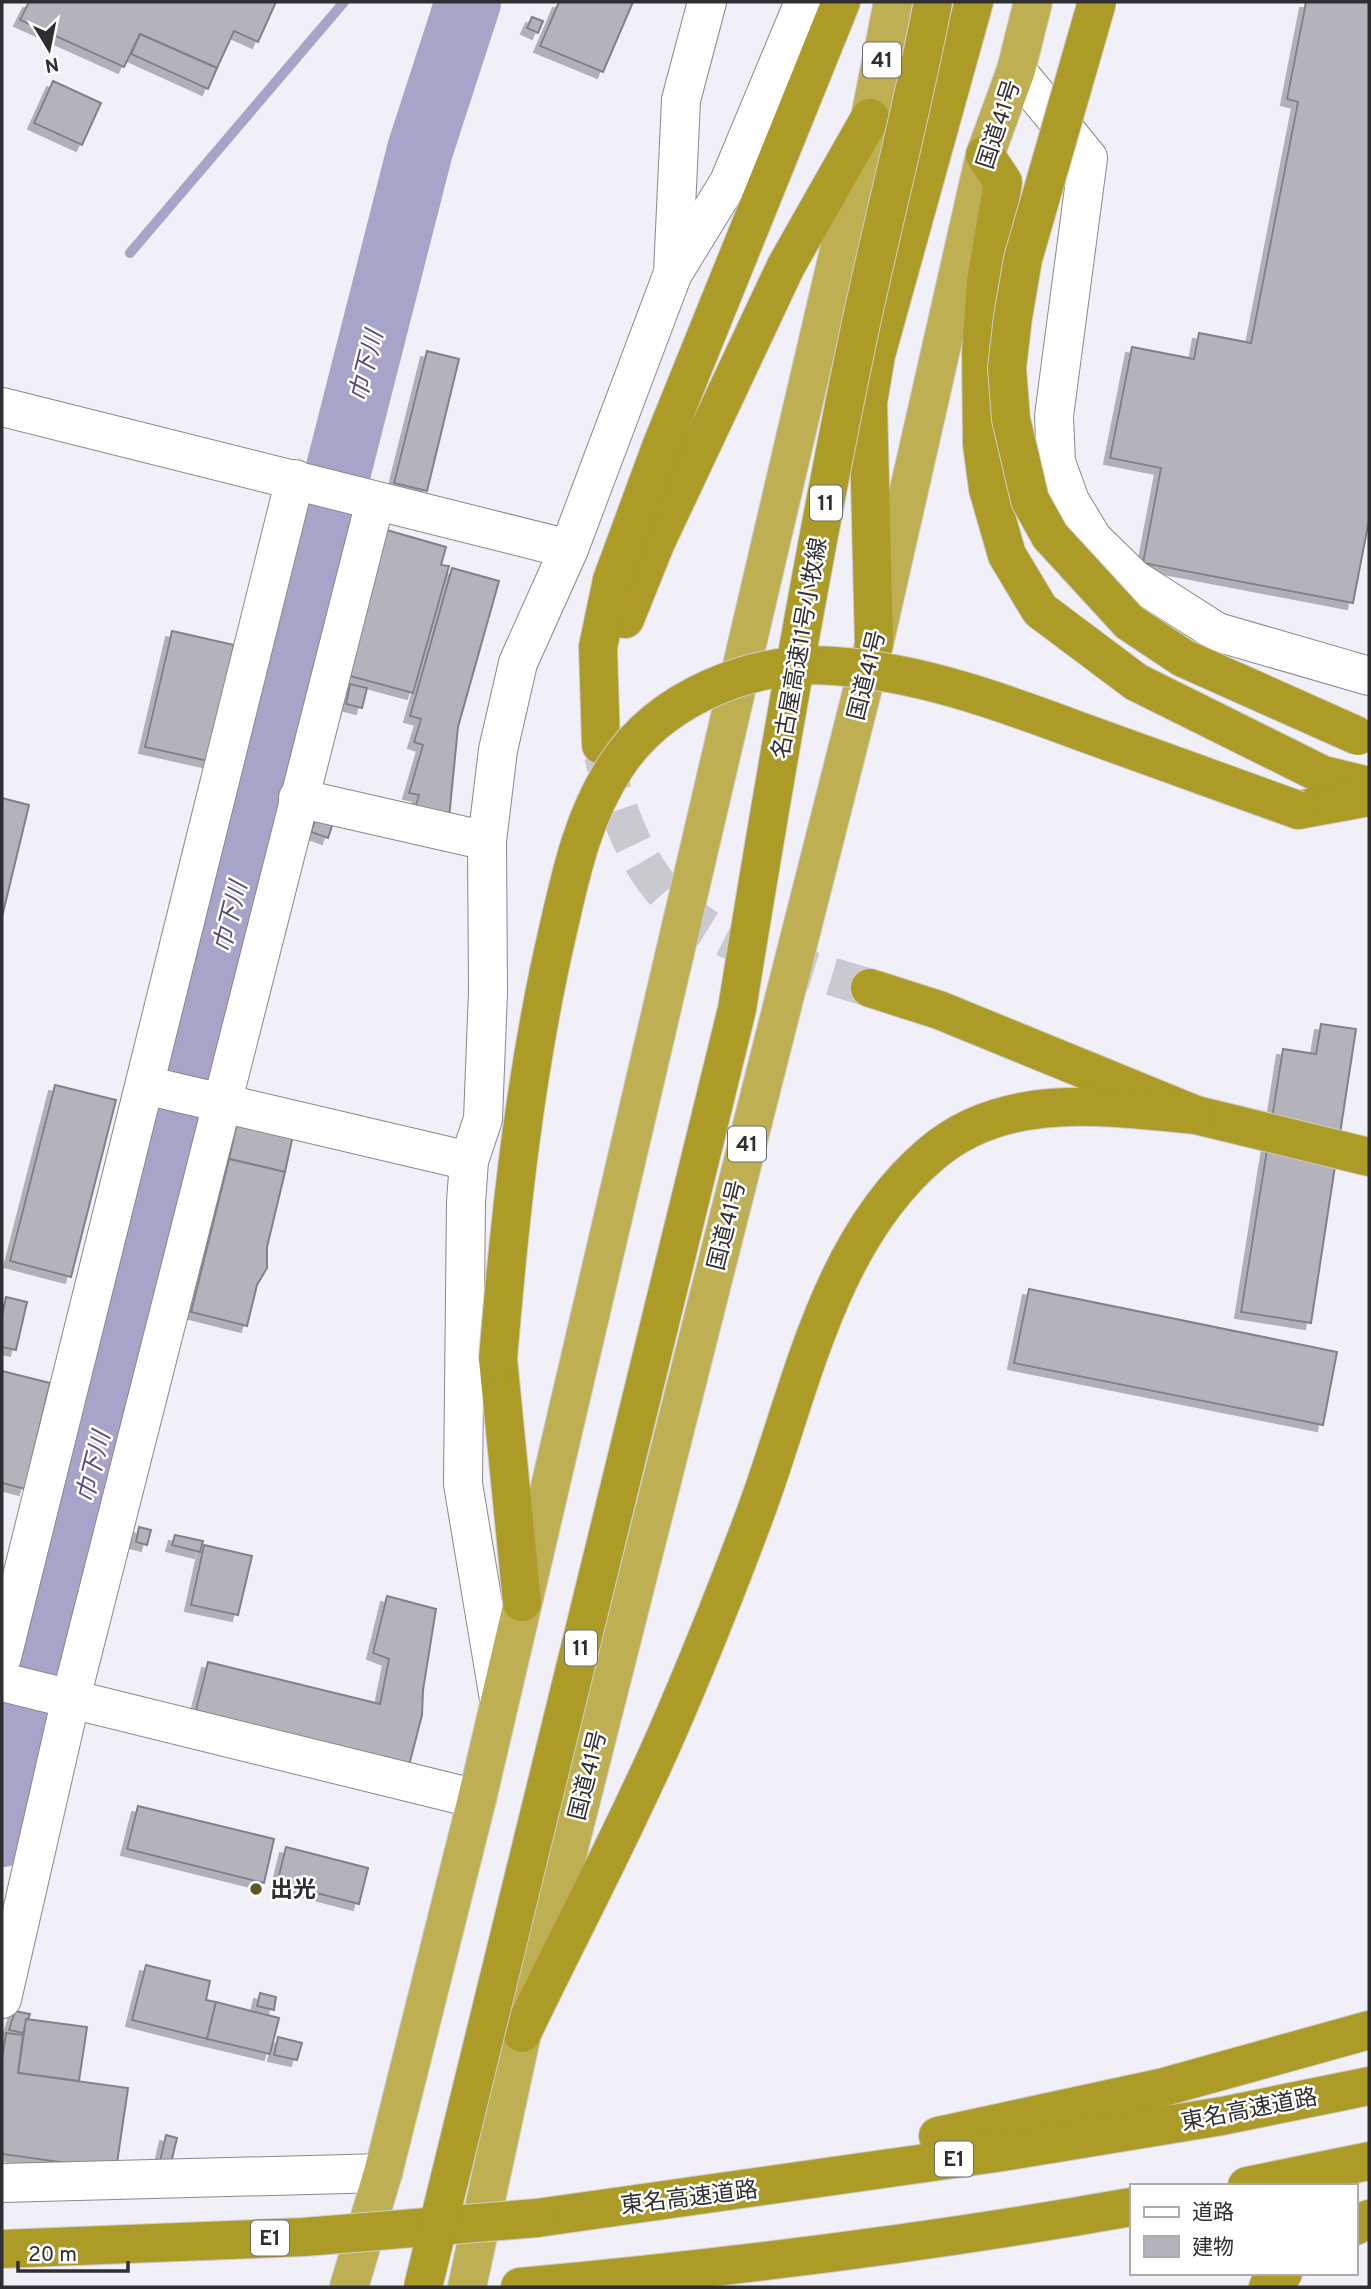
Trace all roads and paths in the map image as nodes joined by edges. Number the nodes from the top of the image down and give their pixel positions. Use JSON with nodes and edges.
{"nodes":[{"id":1,"x":707,"y":2,"type":"edge"},
{"id":2,"x":804,"y":2,"type":"edge"},
{"id":3,"x":841,"y":2,"type":"edge"},
{"id":4,"x":893,"y":2,"type":"edge"},
{"id":5,"x":933,"y":2,"type":"edge"},
{"id":6,"x":974,"y":2,"type":"edge"},
{"id":7,"x":1033,"y":2,"type":"edge"},
{"id":8,"x":1097,"y":2,"type":"edge"},
{"id":9,"x":1016,"y":70,"type":"junction"},
{"id":10,"x":870,"y":118,"type":"junction"},
{"id":11,"x":985,"y":155,"type":"junction"},
{"id":12,"x":673,"y":273,"type":"junction"},
{"id":13,"x":2,"y":408,"type":"edge"},
{"id":14,"x":295,"y":479,"type":"junction"},
{"id":15,"x":375,"y":502,"type":"junction"},
{"id":16,"x":569,"y":549,"type":"junction"},
{"id":17,"x":874,"y":644,"type":"junction"},
{"id":18,"x":1369,"y":676,"type":"edge"},
{"id":19,"x":1363,"y":745,"type":"edge"},
{"id":20,"x":1369,"y":786,"type":"edge"},
{"id":21,"x":1369,"y":797,"type":"edge"},
{"id":22,"x":298,"y":798,"type":"junction"},
{"id":23,"x":487,"y":841,"type":"junction"},
{"id":24,"x":870,"y":988,"type":"tunnel mouth"},
{"id":25,"x":145,"y":1084,"type":"junction"},
{"id":26,"x":224,"y":1103,"type":"junction"},
{"id":27,"x":1196,"y":1115,"type":"junction"},
{"id":28,"x":1369,"y":1157,"type":"edge"},
{"id":29,"x":469,"y":1161,"type":"junction"},
{"id":30,"x":522,"y":1602,"type":"junction"},
{"id":31,"x":2,"y":1657,"type":"edge"},
{"id":32,"x":2,"y":1682,"type":"edge"},
{"id":33,"x":71,"y":1698,"type":"junction"},
{"id":34,"x":499,"y":1699,"type":"junction"},
{"id":35,"x":477,"y":1799,"type":"junction"},
{"id":36,"x":2,"y":1999,"type":"edge"},
{"id":37,"x":1369,"y":2030,"type":"edge"},
{"id":38,"x":522,"y":2032,"type":"junction"},
{"id":39,"x":1369,"y":2086,"type":"edge"},
{"id":40,"x":1369,"y":2161,"type":"edge"},
{"id":41,"x":383,"y":2173,"type":"junction"},
{"id":42,"x":2,"y":2183,"type":"edge"},
{"id":43,"x":1257,"y":2184,"type":"edge"},
{"id":44,"x":1130,"y":2207,"type":"edge"},
{"id":45,"x":576,"y":2211,"type":"junction"},
{"id":46,"x":2,"y":2249,"type":"edge"},
{"id":47,"x":1281,"y":2275,"type":"edge"},
{"id":48,"x":349,"y":2287,"type":"edge"},
{"id":49,"x":423,"y":2287,"type":"edge"},
{"id":50,"x":467,"y":2287,"type":"edge"},
{"id":51,"x":520,"y":2287,"type":"edge"},
{"id":52,"x":528,"y":2287,"type":"edge"},
{"id":53,"x":1268,"y":2287,"type":"edge"}],
"edges":[{"from":1,"to":12,"type":"street"},
{"from":2,"to":12,"type":"street"},
{"from":3,"to":10,"type":"highway"},
{"from":4,"to":10,"type":"highway","number":"41"},
{"from":5,"to":49,"type":"highway","name":"名古屋高速11号小牧線","number":"11","bridge":true},
{"from":6,"to":17,"type":"highway"},
{"from":7,"to":9,"type":"highway","name":"国道41号","number":"41"},
{"from":8,"to":19,"type":"highway","bridge":true},
{"from":9,"to":11,"type":"highway","name":"国道41号","number":"41"},
{"from":9,"to":18,"type":"street"},
{"from":10,"to":30,"type":"highway","number":"41"},
{"from":11,"to":17,"type":"highway","name":"国道41号","number":"41"},
{"from":11,"to":20,"type":"highway"},
{"from":12,"to":16,"type":"street"},
{"from":13,"to":14,"type":"street"},
{"from":14,"to":15,"type":"street"},
{"from":14,"to":25,"type":"street"},
{"from":15,"to":16,"type":"street"},
{"from":15,"to":22,"type":"street"},
{"from":16,"to":23,"type":"street"},
{"from":17,"to":38,"type":"highway","name":"国道41号","number":"41"},
{"from":21,"to":30,"type":"highway","bridge":true},
{"from":22,"to":23,"type":"street"},
{"from":22,"to":26,"type":"street"},
{"from":23,"to":29,"type":"street"},
{"from":24,"to":27,"type":"highway"},
{"from":25,"to":26,"type":"street"},
{"from":25,"to":31,"type":"street"},
{"from":26,"to":29,"type":"street"},
{"from":26,"to":33,"type":"street"},
{"from":27,"to":28,"type":"highway"},
{"from":27,"to":38,"type":"highway"},
{"from":29,"to":34,"type":"street"},
{"from":30,"to":34,"type":"highway","number":"41"},
{"from":32,"to":33,"type":"street"},
{"from":33,"to":35,"type":"street"},
{"from":33,"to":36,"type":"street"},
{"from":34,"to":35,"type":"highway","number":"41"},
{"from":35,"to":41,"type":"highway","number":"41"},
{"from":37,"to":45,"type":"highway"},
{"from":38,"to":50,"type":"highway","name":"国道41号","number":"41"},
{"from":39,"to":45,"type":"highway","name":"東名高速道路","number":"E1"},
{"from":40,"to":43,"type":"highway"},
{"from":41,"to":42,"type":"street"},
{"from":41,"to":48,"type":"highway","number":"41"},
{"from":44,"to":52,"type":"highway"},
{"from":45,"to":46,"type":"highway","name":"東名高速道路","number":"E1","bridge":true},
{"from":47,"to":53,"type":"highway"},
{"from":51,"to":52,"type":"highway"}]}
